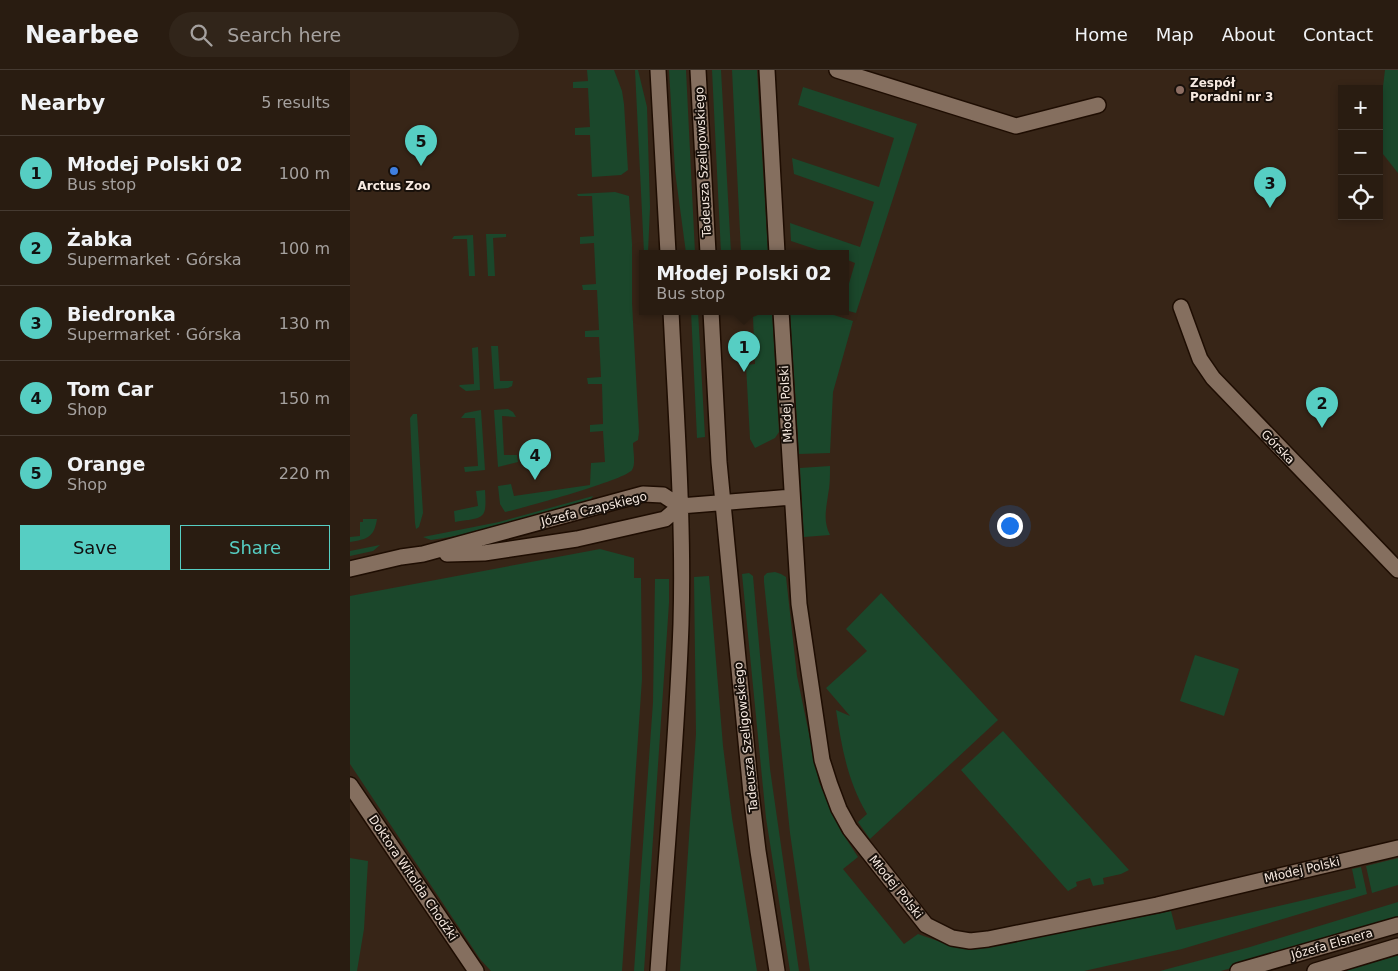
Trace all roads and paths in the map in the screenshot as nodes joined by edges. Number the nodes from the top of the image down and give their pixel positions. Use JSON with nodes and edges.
{"nodes":[{"id":1,"x":658,"y":70,"type":"edge"},
{"id":2,"x":698,"y":70,"type":"edge"},
{"id":3,"x":767,"y":70,"type":"edge"},
{"id":4,"x":837,"y":70,"type":"edge"},
{"id":5,"x":1098,"y":105,"type":"dead end"},
{"id":6,"x":668,"y":250,"type":"edge"},
{"id":7,"x":708,"y":250,"type":"edge"},
{"id":8,"x":777,"y":250,"type":"edge"},
{"id":9,"x":1182,"y":307,"type":"dead end"},
{"id":10,"x":671,"y":315,"type":"edge"},
{"id":11,"x":711,"y":315,"type":"edge"},
{"id":12,"x":781,"y":315,"type":"edge"},
{"id":13,"x":792,"y":497,"type":"junction"},
{"id":14,"x":723,"y":502,"type":"junction"},
{"id":15,"x":680,"y":506,"type":"junction"},
{"id":16,"x":423,"y":554,"type":"junction"},
{"id":17,"x":350,"y":569,"type":"edge"},
{"id":18,"x":1398,"y":570,"type":"edge"},
{"id":19,"x":350,"y":785,"type":"edge"},
{"id":20,"x":1398,"y":848,"type":"edge"},
{"id":21,"x":1398,"y":926,"type":"edge"},
{"id":22,"x":1398,"y":946,"type":"edge"},
{"id":23,"x":476,"y":971,"type":"edge"},
{"id":24,"x":658,"y":971,"type":"edge"},
{"id":25,"x":777,"y":971,"type":"edge"},
{"id":26,"x":1238,"y":971,"type":"edge"},
{"id":27,"x":1315,"y":971,"type":"edge"}],
"edges":[{"from":1,"to":6,"type":"street"},
{"from":2,"to":7,"type":"street","name":"Tadeusza Szeligowskiego"},
{"from":3,"to":8,"type":"street"},
{"from":4,"to":5,"type":"street"},
{"from":9,"to":18,"type":"street","name":"Górska"},
{"from":10,"to":15,"type":"street"},
{"from":11,"to":14,"type":"street","name":"Tadeusza Szeligowskiego"},
{"from":12,"to":13,"type":"street","name":"Młodej Polski"},
{"from":13,"to":14,"type":"street"},
{"from":13,"to":20,"type":"street","name":"Młodej Polski"},
{"from":14,"to":15,"type":"street"},
{"from":14,"to":25,"type":"street","name":"Tadeusza Szeligowskiego"},
{"from":15,"to":16,"type":"street","name":"Józefa Czapskiego"},
{"from":15,"to":16,"type":"street","name":"Józefa Czapskiego"},
{"from":15,"to":24,"type":"street"},
{"from":16,"to":17,"type":"street","name":"Józefa Czapskiego"},
{"from":19,"to":23,"type":"street","name":"Doktora Witolda Chodźki"},
{"from":21,"to":26,"type":"street","name":"Józefa Elsnera"},
{"from":22,"to":27,"type":"street","name":"Józefa Elsnera"}]}
